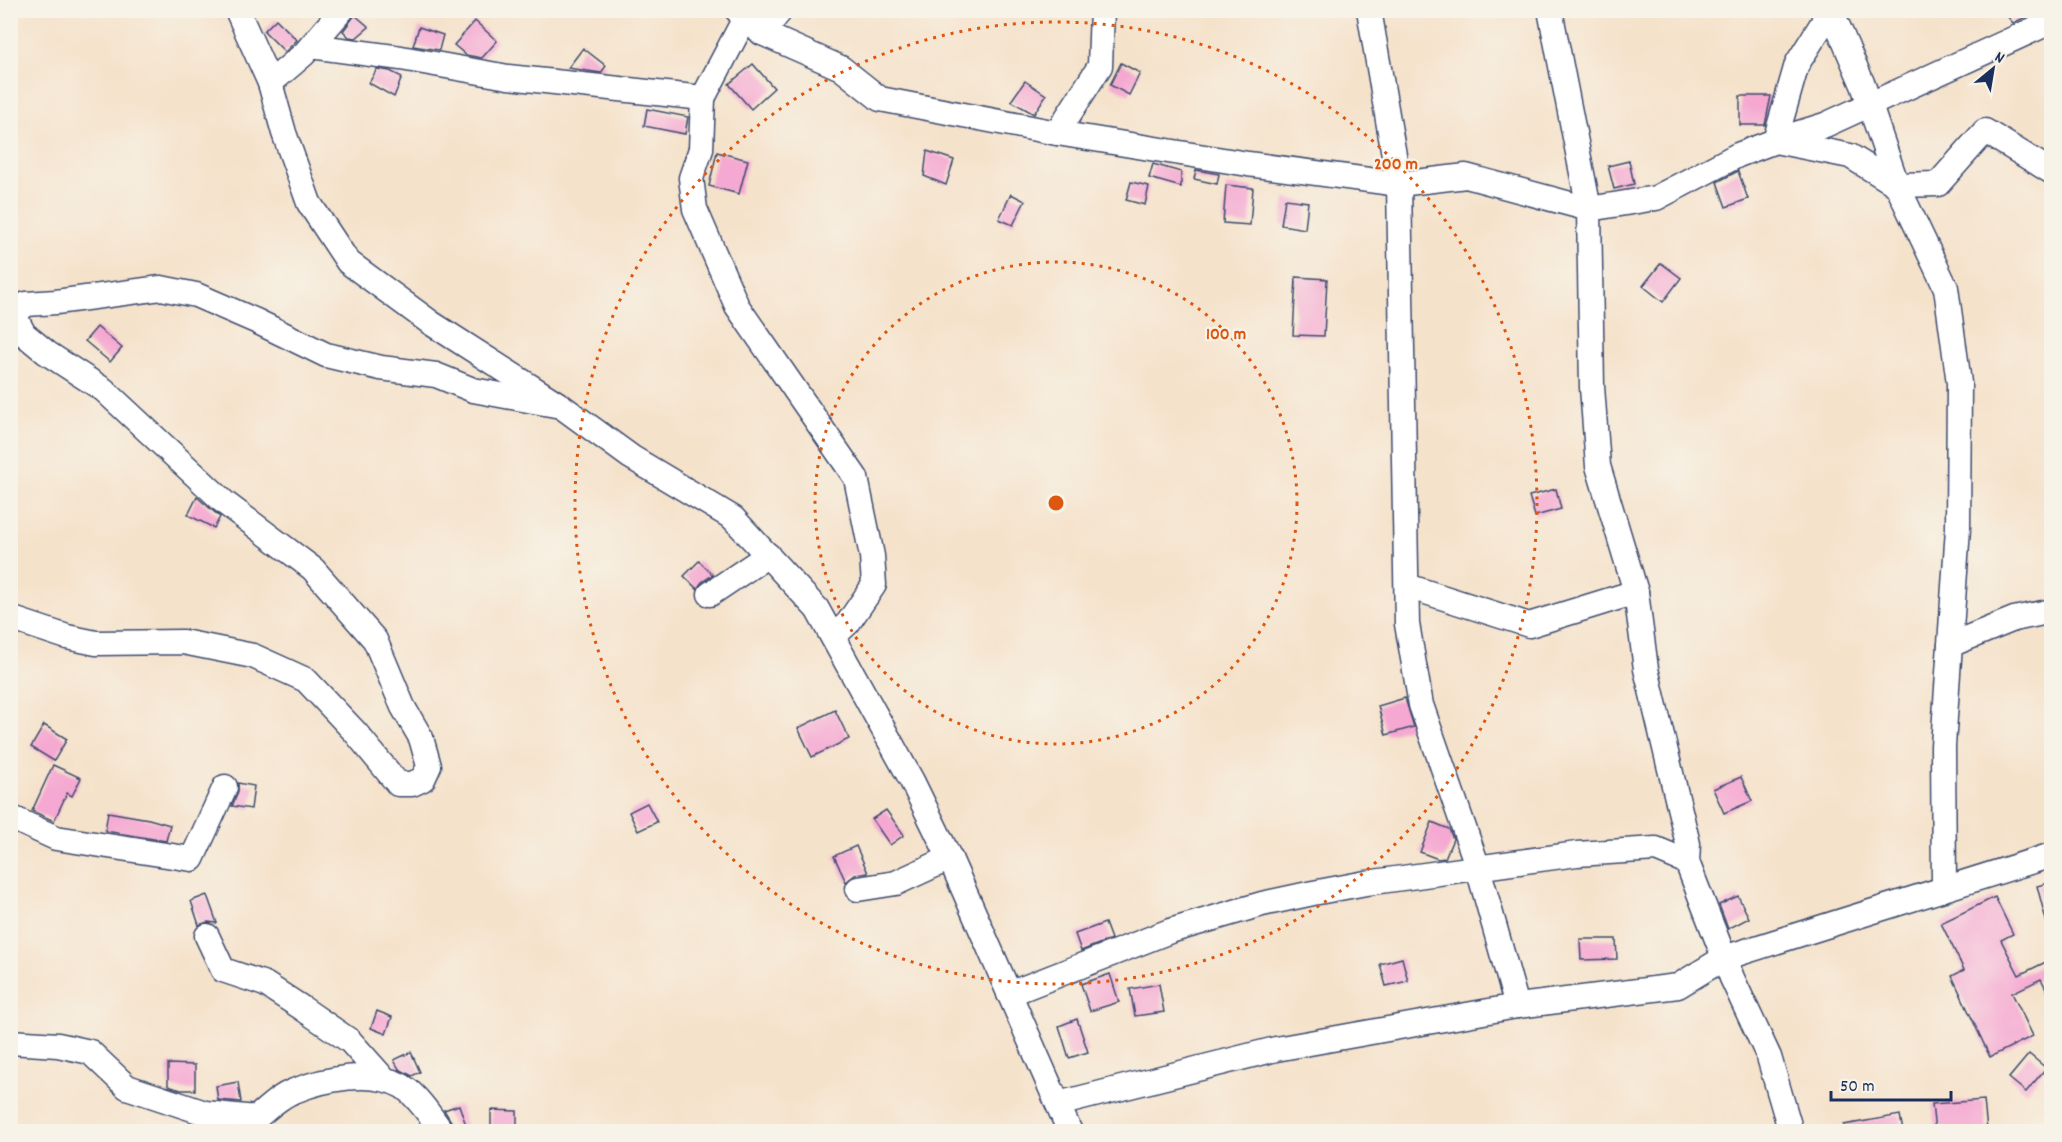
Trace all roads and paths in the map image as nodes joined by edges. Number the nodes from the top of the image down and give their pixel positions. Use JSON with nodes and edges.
{"nodes":[{"id":1,"x":237,"y":10,"type":"edge"},
{"id":2,"x":342,"y":10,"type":"edge"},
{"id":3,"x":781,"y":10,"type":"edge"},
{"id":4,"x":1102,"y":10,"type":"edge"},
{"id":5,"x":1369,"y":10,"type":"edge"},
{"id":6,"x":1551,"y":10,"type":"edge"},
{"id":7,"x":1824,"y":10,"type":"edge"},
{"id":8,"x":1831,"y":10,"type":"edge"},
{"id":9,"x":2052,"y":11,"type":"edge"},
{"id":10,"x":748,"y":20,"type":"edge"},
{"id":11,"x":311,"y":46,"type":"junction"},
{"id":12,"x":270,"y":83,"type":"junction"},
{"id":13,"x":703,"y":98,"type":"junction"},
{"id":14,"x":1870,"y":105,"type":"junction"},
{"id":15,"x":1057,"y":133,"type":"junction"},
{"id":16,"x":1775,"y":141,"type":"junction"},
{"id":17,"x":2052,"y":172,"type":"edge"},
{"id":18,"x":1399,"y":184,"type":"junction"},
{"id":19,"x":1897,"y":185,"type":"junction"},
{"id":20,"x":1589,"y":209,"type":"junction"},
{"id":21,"x":561,"y":406,"type":"junction"},
{"id":22,"x":768,"y":555,"type":"junction"},
{"id":23,"x":1407,"y":586,"type":"junction"},
{"id":24,"x":1636,"y":592,"type":"junction"},
{"id":25,"x":710,"y":594,"type":"dead end"},
{"id":26,"x":2052,"y":611,"type":"edge"},
{"id":27,"x":10,"y":618,"type":"edge"},
{"id":28,"x":833,"y":637,"type":"junction"},
{"id":29,"x":1950,"y":645,"type":"junction"},
{"id":30,"x":225,"y":787,"type":"dead end"},
{"id":31,"x":10,"y":817,"type":"edge"},
{"id":32,"x":2052,"y":855,"type":"edge"},
{"id":33,"x":950,"y":858,"type":"junction"},
{"id":34,"x":1687,"y":862,"type":"junction"},
{"id":35,"x":1478,"y":868,"type":"junction"},
{"id":36,"x":1944,"y":887,"type":"junction"},
{"id":37,"x":858,"y":889,"type":"dead end"},
{"id":38,"x":207,"y":936,"type":"dead end"},
{"id":39,"x":1724,"y":958,"type":"junction"},
{"id":40,"x":1009,"y":993,"type":"junction"},
{"id":41,"x":1517,"y":1006,"type":"junction"},
{"id":42,"x":10,"y":1042,"type":"edge"},
{"id":43,"x":383,"y":1078,"type":"junction"},
{"id":44,"x":1058,"y":1104,"type":"junction"},
{"id":45,"x":260,"y":1125,"type":"edge"},
{"id":46,"x":442,"y":1131,"type":"edge"},
{"id":47,"x":1070,"y":1131,"type":"edge"},
{"id":48,"x":1791,"y":1131,"type":"edge"}],
"edges":[{"from":1,"to":12,"type":"street"},
{"from":2,"to":11,"type":"street"},
{"from":3,"to":10,"type":"street"},
{"from":4,"to":15,"type":"street"},
{"from":5,"to":18,"type":"street"},
{"from":6,"to":20,"type":"street"},
{"from":7,"to":16,"type":"street"},
{"from":8,"to":14,"type":"street"},
{"from":9,"to":14,"type":"street"},
{"from":10,"to":13,"type":"street"},
{"from":10,"to":15,"type":"street"},
{"from":11,"to":12,"type":"street"},
{"from":11,"to":13,"type":"street"},
{"from":12,"to":21,"type":"street"},
{"from":13,"to":28,"type":"street"},
{"from":14,"to":16,"type":"street"},
{"from":14,"to":19,"type":"street"},
{"from":15,"to":18,"type":"street"},
{"from":16,"to":19,"type":"street"},
{"from":16,"to":20,"type":"street"},
{"from":17,"to":19,"type":"street"},
{"from":18,"to":20,"type":"street"},
{"from":18,"to":23,"type":"street"},
{"from":19,"to":29,"type":"street"},
{"from":20,"to":24,"type":"street"},
{"from":21,"to":22,"type":"street"},
{"from":21,"to":27,"type":"street"},
{"from":22,"to":25,"type":"street"},
{"from":22,"to":28,"type":"street"},
{"from":23,"to":24,"type":"street"},
{"from":23,"to":35,"type":"street"},
{"from":24,"to":34,"type":"street"},
{"from":26,"to":29,"type":"street"},
{"from":28,"to":33,"type":"street"},
{"from":29,"to":36,"type":"street"},
{"from":30,"to":31,"type":"street"},
{"from":32,"to":36,"type":"street"},
{"from":33,"to":37,"type":"street"},
{"from":33,"to":40,"type":"street"},
{"from":34,"to":35,"type":"street"},
{"from":34,"to":39,"type":"street"},
{"from":35,"to":40,"type":"street"},
{"from":35,"to":41,"type":"street"},
{"from":36,"to":39,"type":"street"},
{"from":38,"to":43,"type":"street"},
{"from":39,"to":41,"type":"street"},
{"from":39,"to":48,"type":"street"},
{"from":40,"to":44,"type":"street"},
{"from":41,"to":44,"type":"street"},
{"from":42,"to":45,"type":"street"},
{"from":43,"to":45,"type":"street"},
{"from":43,"to":46,"type":"street"},
{"from":44,"to":47,"type":"street"}]}
